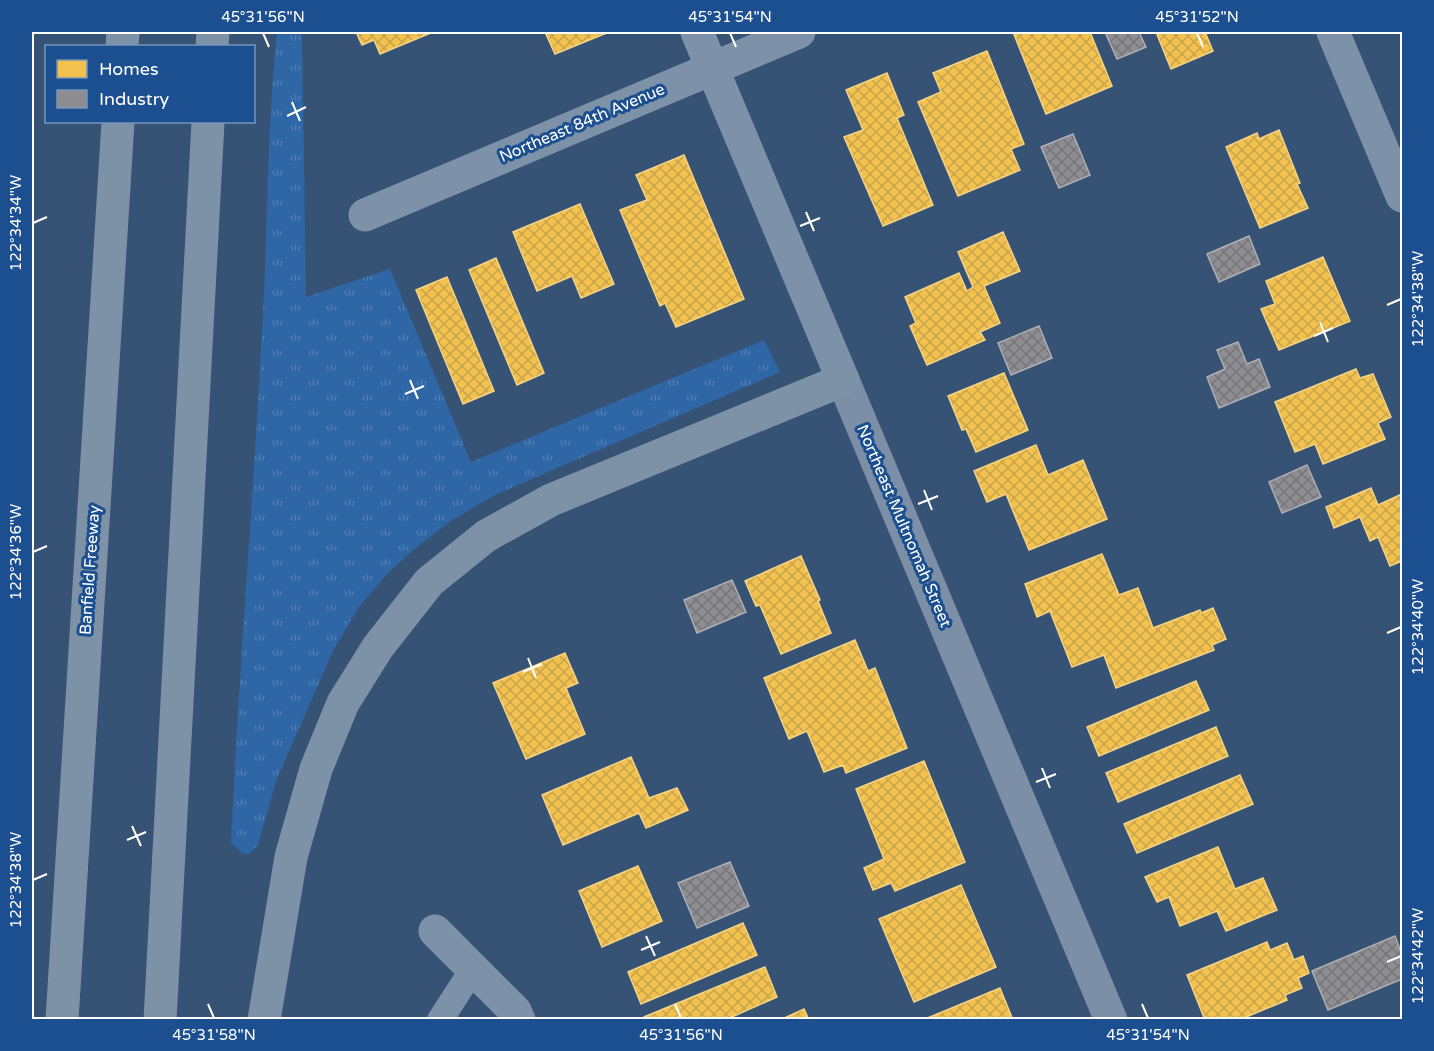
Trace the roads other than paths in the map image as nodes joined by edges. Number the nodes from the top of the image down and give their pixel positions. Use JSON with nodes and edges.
{"nodes":[{"id":1,"x":697,"y":32,"type":"edge"},
{"id":2,"x":799,"y":32,"type":"edge"},
{"id":3,"x":1333,"y":32,"type":"edge"},
{"id":4,"x":712,"y":68,"type":"junction"},
{"id":5,"x":118,"y":123,"type":"edge"},
{"id":6,"x":208,"y":123,"type":"edge"},
{"id":7,"x":1402,"y":196,"type":"edge"},
{"id":8,"x":365,"y":214,"type":"dead end"},
{"id":9,"x":843,"y":380,"type":"junction"},
{"id":10,"x":435,"y":931,"type":"dead end"},
{"id":11,"x":473,"y":969,"type":"junction"},
{"id":12,"x":62,"y":1020,"type":"edge"},
{"id":13,"x":160,"y":1020,"type":"edge"},
{"id":14,"x":264,"y":1020,"type":"edge"},
{"id":15,"x":440,"y":1020,"type":"edge"},
{"id":16,"x":519,"y":1020,"type":"edge"},
{"id":17,"x":1111,"y":1020,"type":"edge"}],
"edges":[{"from":1,"to":4,"type":"street","name":"Northeast Multnomah Street"},
{"from":2,"to":4,"type":"street","name":"Northeast 84th Avenue"},
{"from":3,"to":7,"type":"street"},
{"from":4,"to":8,"type":"street","name":"Northeast 84th Avenue"},
{"from":4,"to":9,"type":"street","name":"Northeast Multnomah Street"},
{"from":5,"to":12,"type":"highway","name":"Banfield Freeway"},
{"from":6,"to":13,"type":"highway"},
{"from":9,"to":14,"type":"highway"},
{"from":9,"to":17,"type":"main road","name":"Northeast Multnomah Street"},
{"from":10,"to":11,"type":"street"},
{"from":11,"to":15,"type":"lane"},
{"from":11,"to":16,"type":"street"}]}
